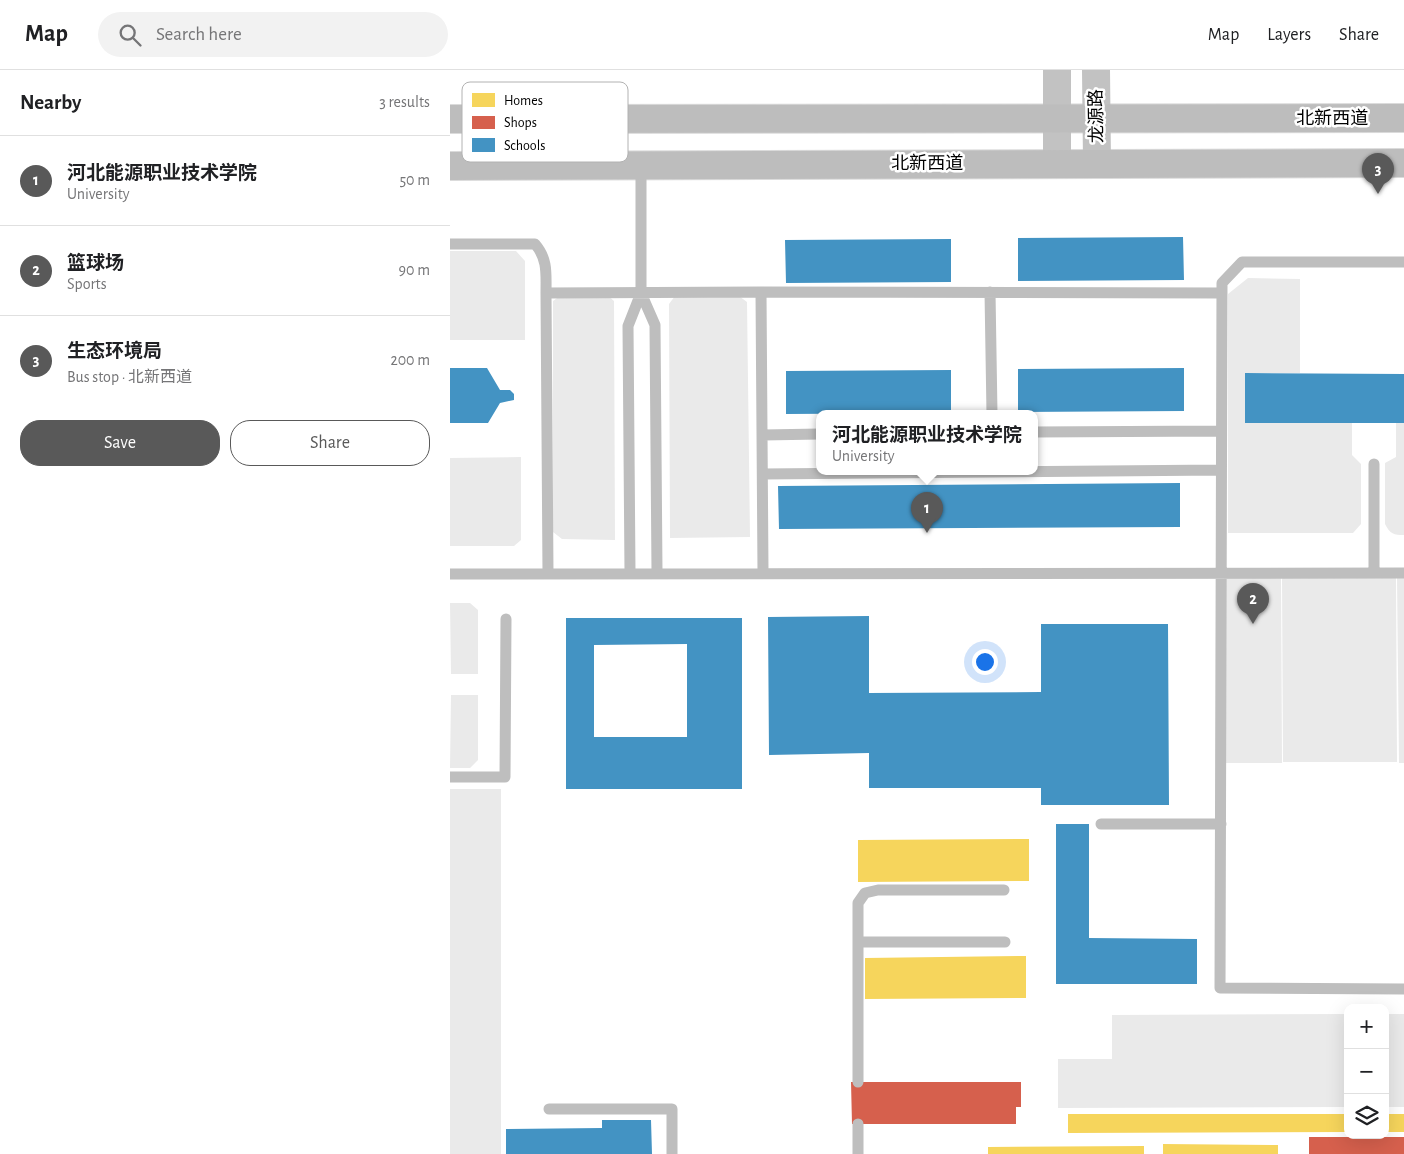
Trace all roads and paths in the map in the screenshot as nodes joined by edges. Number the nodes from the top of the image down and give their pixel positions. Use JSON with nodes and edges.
{"nodes":[{"id":1,"x":1057,"y":70,"type":"edge"},
{"id":2,"x":1096,"y":70,"type":"edge"},
{"id":3,"x":1057,"y":118,"type":"junction"},
{"id":4,"x":1096,"y":118,"type":"junction"},
{"id":5,"x":1404,"y":118,"type":"edge"},
{"id":6,"x":628,"y":119,"type":"edge"},
{"id":7,"x":1057,"y":162,"type":"junction"},
{"id":8,"x":1097,"y":162,"type":"junction"},
{"id":9,"x":1404,"y":163,"type":"edge"},
{"id":10,"x":641,"y":165,"type":"junction"},
{"id":11,"x":450,"y":166,"type":"edge"},
{"id":12,"x":450,"y":244,"type":"edge"},
{"id":13,"x":1404,"y":262,"type":"edge"},
{"id":14,"x":761,"y":292,"type":"junction"},
{"id":15,"x":990,"y":292,"type":"junction"},
{"id":16,"x":546,"y":293,"type":"junction"},
{"id":17,"x":641,"y":293,"type":"junction"},
{"id":18,"x":1222,"y":293,"type":"junction"},
{"id":19,"x":992,"y":410,"type":"edge"},
{"id":20,"x":1221,"y":431,"type":"junction"},
{"id":21,"x":1038,"y":432,"type":"edge"},
{"id":22,"x":816,"y":434,"type":"edge"},
{"id":23,"x":763,"y":435,"type":"junction"},
{"id":24,"x":1374,"y":464,"type":"dead end"},
{"id":25,"x":1221,"y":470,"type":"junction"},
{"id":26,"x":1038,"y":472,"type":"edge"},
{"id":27,"x":763,"y":474,"type":"junction"},
{"id":28,"x":816,"y":474,"type":"edge"},
{"id":29,"x":630,"y":572,"type":"junction"},
{"id":30,"x":658,"y":572,"type":"junction"},
{"id":31,"x":763,"y":572,"type":"junction"},
{"id":32,"x":548,"y":573,"type":"junction"},
{"id":33,"x":1221,"y":573,"type":"junction"},
{"id":34,"x":1374,"y":573,"type":"junction"},
{"id":35,"x":1404,"y":573,"type":"edge"},
{"id":36,"x":450,"y":574,"type":"edge"},
{"id":37,"x":506,"y":619,"type":"dead end"},
{"id":38,"x":450,"y":777,"type":"edge"},
{"id":39,"x":1101,"y":824,"type":"dead end"},
{"id":40,"x":1221,"y":824,"type":"junction"},
{"id":41,"x":1004,"y":890,"type":"dead end"},
{"id":42,"x":858,"y":942,"type":"junction"},
{"id":43,"x":1005,"y":942,"type":"dead end"},
{"id":44,"x":1404,"y":989,"type":"edge"},
{"id":45,"x":858,"y":1082,"type":"dead end"},
{"id":46,"x":549,"y":1109,"type":"dead end"},
{"id":47,"x":858,"y":1124,"type":"dead end"},
{"id":48,"x":672,"y":1154,"type":"edge"},
{"id":49,"x":858,"y":1154,"type":"edge"}],
"edges":[{"from":1,"to":3,"type":"main road"},
{"from":2,"to":4,"type":"main road","name":"龙源路"},
{"from":3,"to":4,"type":"main road","name":"北新西道"},
{"from":3,"to":6,"type":"main road","name":"北新西道"},
{"from":3,"to":7,"type":"main road"},
{"from":4,"to":5,"type":"main road","name":"北新西道"},
{"from":4,"to":8,"type":"main road","name":"龙源路"},
{"from":7,"to":8,"type":"main road","name":"北新西道"},
{"from":7,"to":10,"type":"main road","name":"北新西道"},
{"from":8,"to":9,"type":"main road","name":"北新西道"},
{"from":10,"to":11,"type":"main road","name":"北新西道"},
{"from":10,"to":17,"type":"lane"},
{"from":12,"to":16,"type":"lane"},
{"from":13,"to":18,"type":"lane"},
{"from":14,"to":15,"type":"lane"},
{"from":14,"to":17,"type":"lane"},
{"from":14,"to":23,"type":"lane"},
{"from":15,"to":18,"type":"lane"},
{"from":15,"to":19,"type":"lane"},
{"from":16,"to":17,"type":"lane"},
{"from":16,"to":32,"type":"lane"},
{"from":17,"to":29,"type":"lane"},
{"from":17,"to":30,"type":"lane"},
{"from":18,"to":20,"type":"lane"},
{"from":20,"to":21,"type":"lane"},
{"from":20,"to":25,"type":"lane"},
{"from":22,"to":23,"type":"lane"},
{"from":23,"to":27,"type":"lane"},
{"from":24,"to":34,"type":"lane"},
{"from":25,"to":26,"type":"lane"},
{"from":25,"to":33,"type":"lane"},
{"from":27,"to":28,"type":"lane"},
{"from":27,"to":31,"type":"lane"},
{"from":29,"to":30,"type":"lane"},
{"from":29,"to":32,"type":"lane"},
{"from":30,"to":31,"type":"lane"},
{"from":31,"to":33,"type":"lane"},
{"from":32,"to":36,"type":"lane"},
{"from":33,"to":34,"type":"lane"},
{"from":33,"to":40,"type":"lane"},
{"from":34,"to":35,"type":"lane"},
{"from":37,"to":38,"type":"lane"},
{"from":39,"to":40,"type":"lane"},
{"from":40,"to":44,"type":"lane"},
{"from":41,"to":42,"type":"lane"},
{"from":42,"to":43,"type":"lane"},
{"from":42,"to":45,"type":"lane"},
{"from":46,"to":48,"type":"lane"},
{"from":47,"to":49,"type":"lane"}]}
